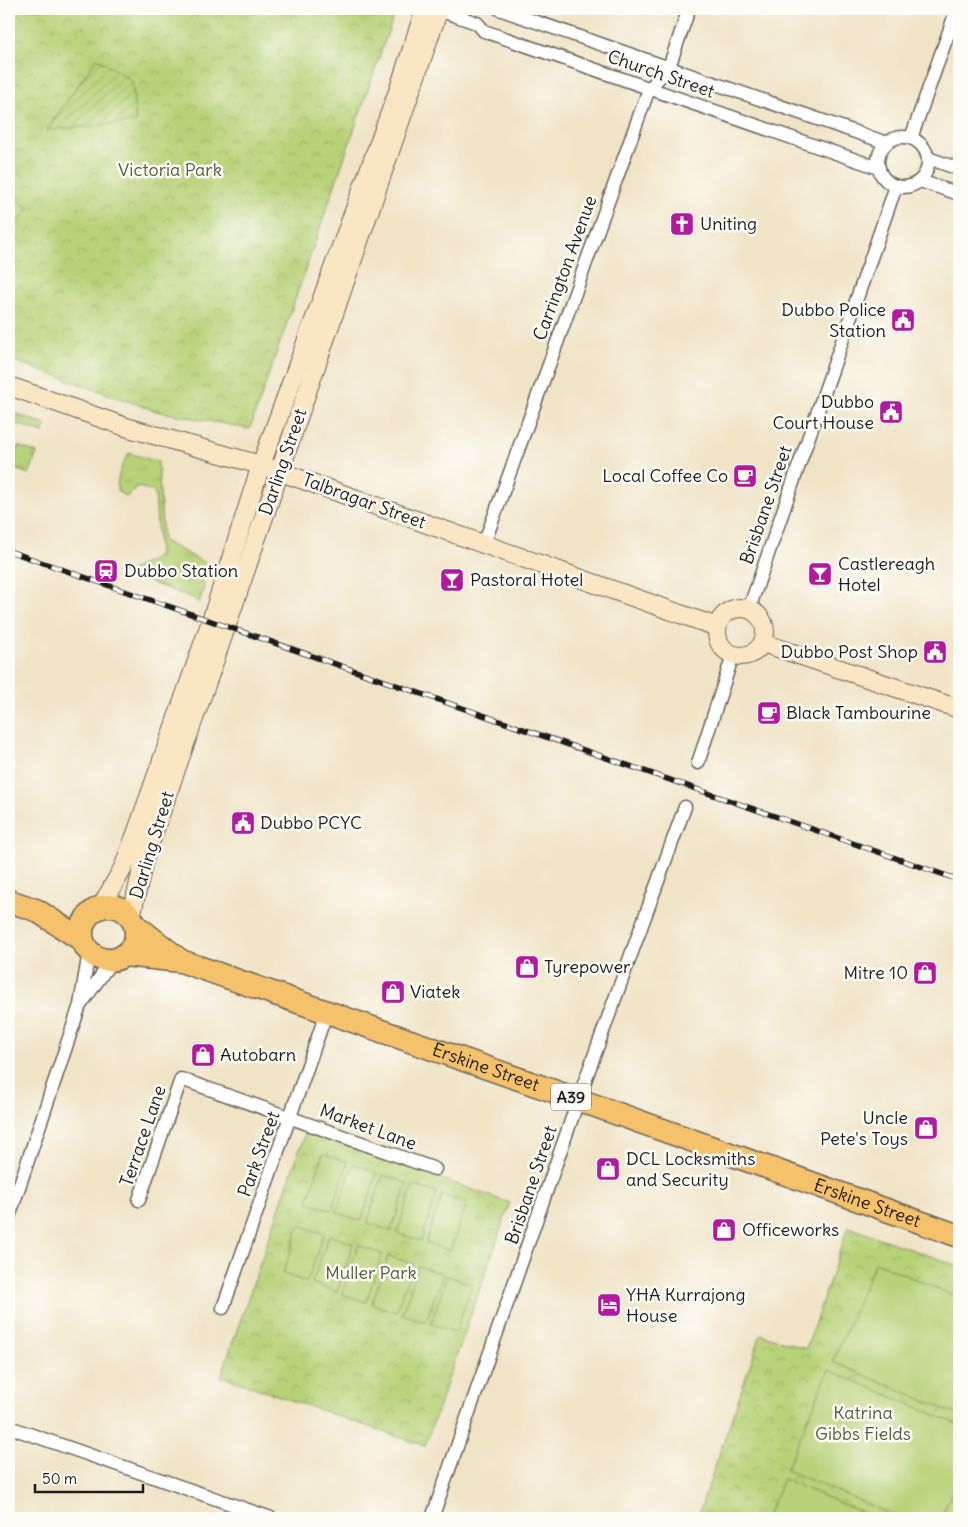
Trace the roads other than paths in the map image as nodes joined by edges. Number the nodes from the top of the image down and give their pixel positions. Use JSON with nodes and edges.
{"nodes":[{"id":1,"x":435,"y":9,"type":"edge"},
{"id":2,"x":499,"y":9,"type":"edge"},
{"id":3,"x":689,"y":9,"type":"edge"},
{"id":4,"x":957,"y":9,"type":"edge"},
{"id":5,"x":668,"y":67,"type":"junction"},
{"id":6,"x":649,"y":89,"type":"junction"},
{"id":7,"x":911,"y":138,"type":"junction"},
{"id":8,"x":887,"y":143,"type":"junction"},
{"id":9,"x":928,"y":158,"type":"junction"},
{"id":10,"x":879,"y":168,"type":"junction"},
{"id":11,"x":959,"y":169,"type":"edge"},
{"id":12,"x":920,"y":181,"type":"junction"},
{"id":13,"x":896,"y":186,"type":"junction"},
{"id":14,"x":959,"y":194,"type":"edge"},
{"id":15,"x":9,"y":386,"type":"edge"},
{"id":16,"x":261,"y":465,"type":"junction"},
{"id":17,"x":280,"y":471,"type":"junction"},
{"id":18,"x":484,"y":544,"type":"junction"},
{"id":19,"x":749,"y":609,"type":"junction"},
{"id":20,"x":717,"y":627,"type":"junction"},
{"id":21,"x":762,"y":643,"type":"junction"},
{"id":22,"x":733,"y":655,"type":"junction"},
{"id":23,"x":959,"y":709,"type":"edge"},
{"id":24,"x":698,"y":763,"type":"dead end"},
{"id":25,"x":684,"y":807,"type":"dead end"},
{"id":26,"x":9,"y":900,"type":"edge"},
{"id":27,"x":36,"y":910,"type":"junction"},
{"id":28,"x":96,"y":910,"type":"junction"},
{"id":29,"x":133,"y":921,"type":"junction"},
{"id":30,"x":86,"y":946,"type":"junction"},
{"id":31,"x":119,"y":957,"type":"junction"},
{"id":32,"x":181,"y":961,"type":"junction"},
{"id":33,"x":80,"y":1005,"type":"junction"},
{"id":34,"x":327,"y":1011,"type":"junction"},
{"id":35,"x":579,"y":1100,"type":"junction"},
{"id":36,"x":290,"y":1118,"type":"junction"},
{"id":37,"x":435,"y":1169,"type":"dead end"},
{"id":38,"x":139,"y":1200,"type":"dead end"},
{"id":39,"x":9,"y":1217,"type":"edge"},
{"id":40,"x":959,"y":1236,"type":"edge"},
{"id":41,"x":223,"y":1308,"type":"dead end"},
{"id":42,"x":9,"y":1427,"type":"edge"},
{"id":43,"x":271,"y":1518,"type":"edge"},
{"id":44,"x":432,"y":1518,"type":"edge"}],
"edges":[{"from":1,"to":6,"type":"street","name":"Church Street"},
{"from":1,"to":16,"type":"street","name":"Darling Street"},
{"from":1,"to":17,"type":"street","name":"Darling Street"},
{"from":2,"to":5,"type":"street","name":"Church Street"},
{"from":3,"to":5,"type":"street","name":"Carrington Avenue"},
{"from":4,"to":7,"type":"street"},
{"from":5,"to":6,"type":"street","name":"Carrington Avenue"},
{"from":5,"to":8,"type":"street","name":"Church Street"},
{"from":6,"to":10,"type":"street","name":"Church Street"},
{"from":6,"to":18,"type":"street","name":"Carrington Avenue"},
{"from":7,"to":8,"type":"street"},
{"from":7,"to":9,"type":"street"},
{"from":8,"to":10,"type":"street"},
{"from":9,"to":11,"type":"street"},
{"from":9,"to":12,"type":"street"},
{"from":10,"to":13,"type":"street"},
{"from":12,"to":13,"type":"street"},
{"from":12,"to":14,"type":"street"},
{"from":13,"to":19,"type":"street","name":"Brisbane Street"},
{"from":15,"to":16,"type":"street","name":"Talbragar Street"},
{"from":16,"to":17,"type":"street","name":"Talbragar Street"},
{"from":16,"to":28,"type":"street","name":"Darling Street"},
{"from":17,"to":18,"type":"street","name":"Talbragar Street"},
{"from":17,"to":29,"type":"street","name":"Darling Street"},
{"from":18,"to":20,"type":"street","name":"Talbragar Street"},
{"from":19,"to":20,"type":"street"},
{"from":19,"to":21,"type":"street"},
{"from":20,"to":22,"type":"street"},
{"from":21,"to":22,"type":"street"},
{"from":21,"to":23,"type":"street"},
{"from":22,"to":24,"type":"street"},
{"from":25,"to":35,"type":"street","name":"Brisbane Street"},
{"from":26,"to":27,"type":"highway","number":"A39"},
{"from":27,"to":28,"type":"highway","number":"A39"},
{"from":27,"to":30,"type":"highway","number":"A39"},
{"from":28,"to":29,"type":"highway","number":"A39"},
{"from":28,"to":30,"type":"highway"},
{"from":29,"to":31,"type":"highway"},
{"from":29,"to":32,"type":"highway","name":"Erskine Street","number":"A39"},
{"from":30,"to":31,"type":"highway","number":"A39"},
{"from":30,"to":33,"type":"street"},
{"from":31,"to":32,"type":"highway","name":"Erskine Street","number":"A39"},
{"from":31,"to":33,"type":"street"},
{"from":32,"to":34,"type":"highway","name":"Erskine Street","number":"A39"},
{"from":33,"to":39,"type":"street"},
{"from":34,"to":35,"type":"highway","name":"Erskine Street","number":"A39"},
{"from":34,"to":36,"type":"street","name":"Park Street"},
{"from":35,"to":40,"type":"highway","name":"Erskine Street","number":"A39"},
{"from":35,"to":44,"type":"street","name":"Brisbane Street"},
{"from":36,"to":37,"type":"street","name":"Market Lane"},
{"from":36,"to":38,"type":"street","name":"Terrace Lane"},
{"from":36,"to":41,"type":"street","name":"Park Street"},
{"from":42,"to":43,"type":"street"}]}
